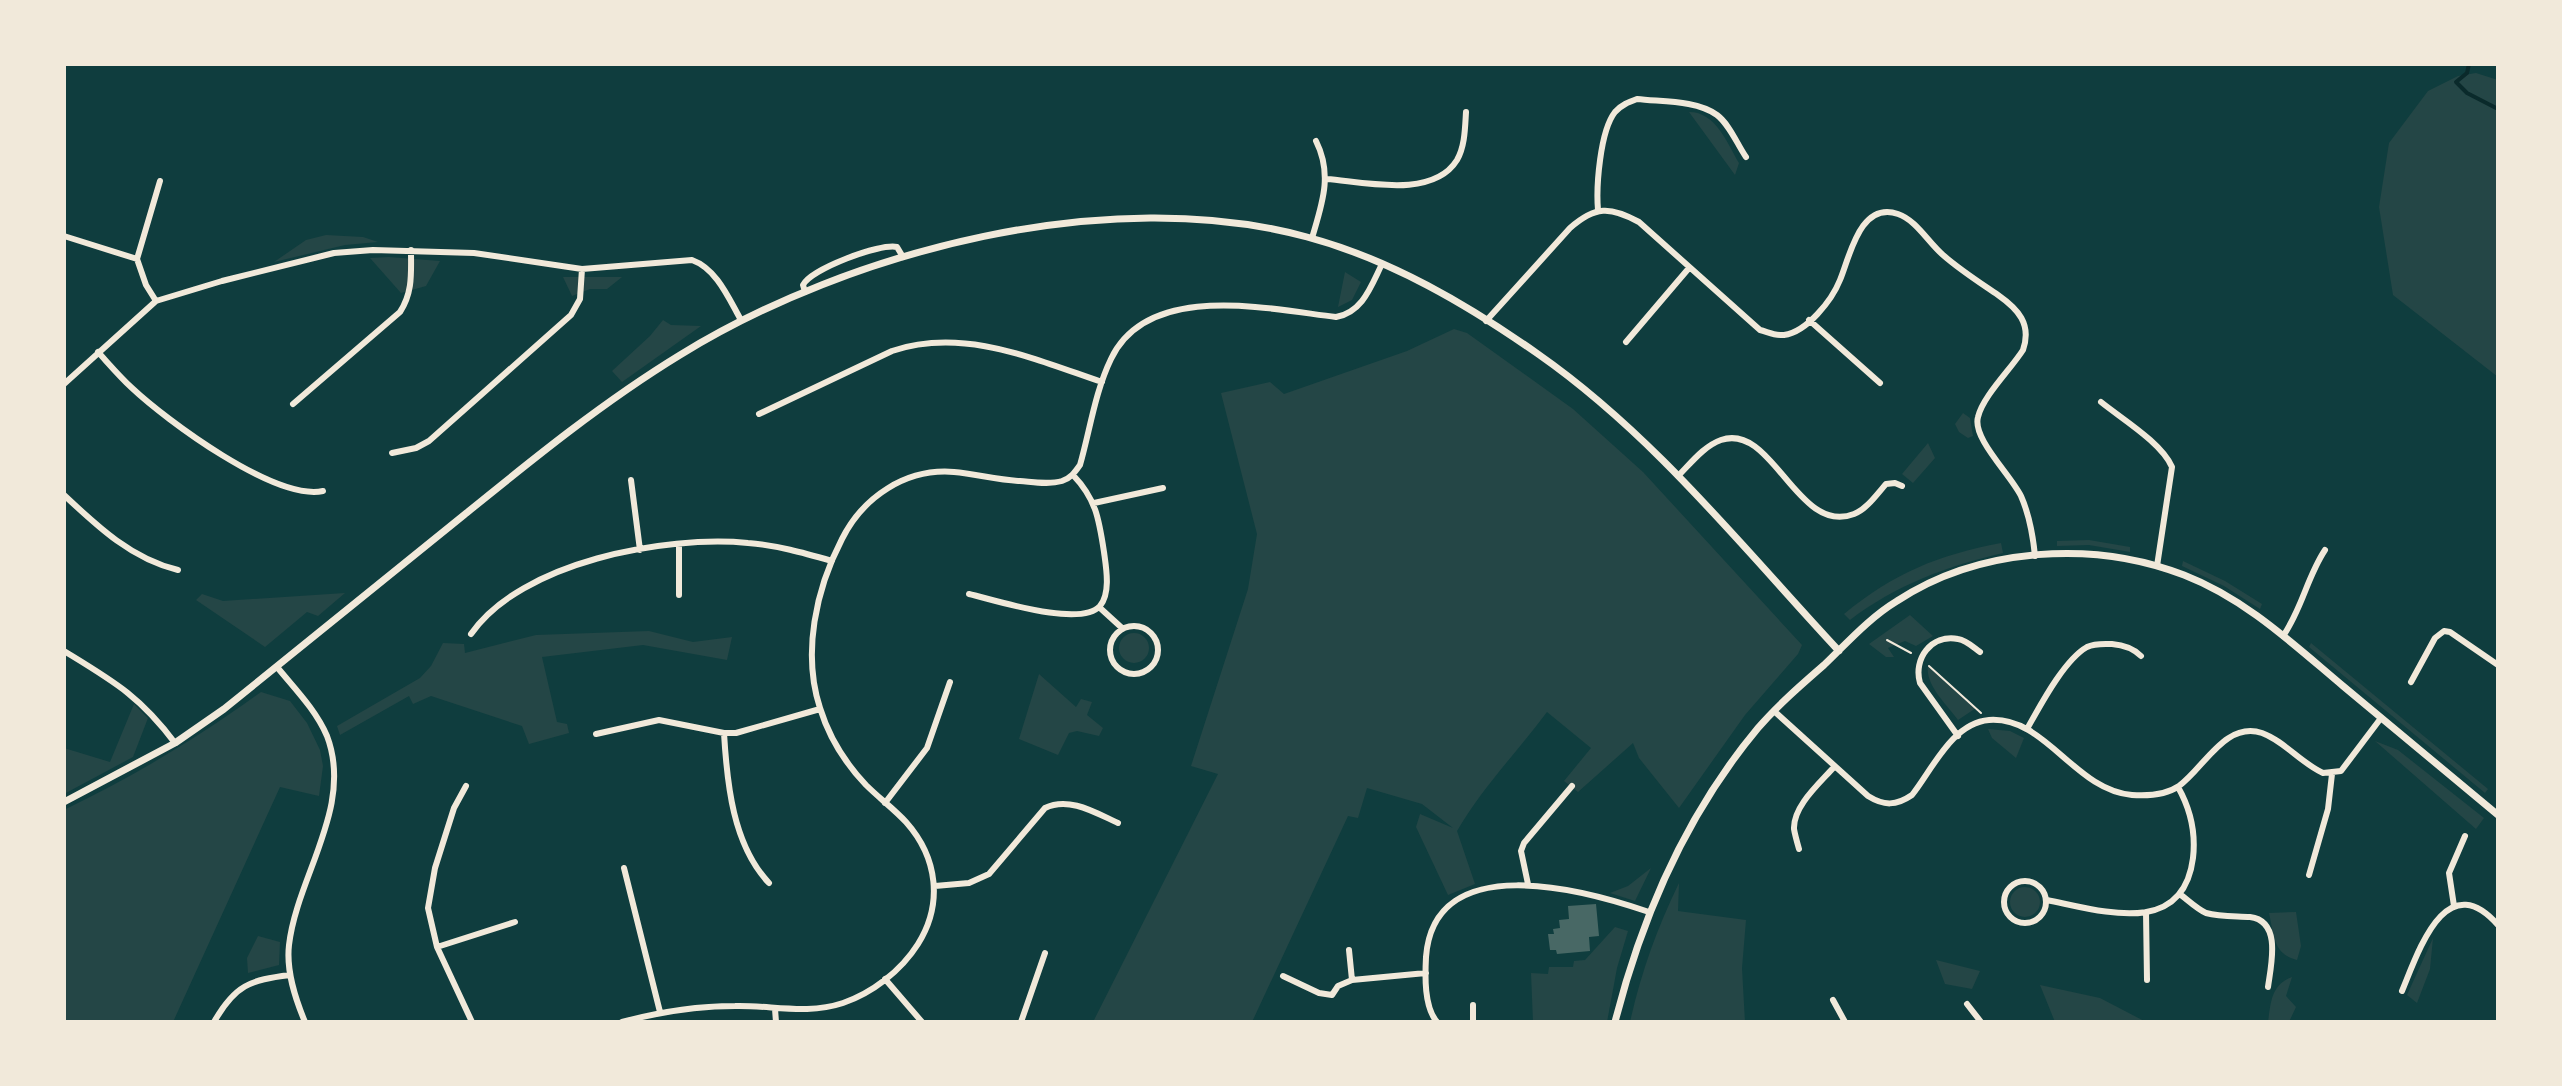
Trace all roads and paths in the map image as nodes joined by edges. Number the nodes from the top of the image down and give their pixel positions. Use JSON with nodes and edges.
{"nodes":[{"id":1,"x":1466,"y":112,"type":"dead end"},
{"id":2,"x":1316,"y":141,"type":"dead end"},
{"id":3,"x":1746,"y":157,"type":"dead end"},
{"id":4,"x":1327,"y":179,"type":"junction"},
{"id":5,"x":160,"y":181,"type":"dead end"},
{"id":6,"x":1598,"y":210,"type":"junction"},
{"id":7,"x":64,"y":236,"type":"edge"},
{"id":8,"x":1312,"y":238,"type":"junction"},
{"id":9,"x":411,"y":250,"type":"junction"},
{"id":10,"x":903,"y":257,"type":"junction"},
{"id":11,"x":137,"y":259,"type":"junction"},
{"id":12,"x":1382,"y":264,"type":"junction"},
{"id":13,"x":1689,"y":268,"type":"junction"},
{"id":14,"x":582,"y":269,"type":"junction"},
{"id":15,"x":805,"y":292,"type":"junction"},
{"id":16,"x":156,"y":301,"type":"junction"},
{"id":17,"x":741,"y":320,"type":"junction"},
{"id":18,"x":1809,"y":320,"type":"junction"},
{"id":19,"x":1486,"y":321,"type":"junction"},
{"id":20,"x":1626,"y":342,"type":"dead end"},
{"id":21,"x":98,"y":352,"type":"junction"},
{"id":22,"x":1102,"y":382,"type":"junction"},
{"id":23,"x":1880,"y":383,"type":"dead end"},
{"id":24,"x":64,"y":384,"type":"edge"},
{"id":25,"x":2101,"y":402,"type":"dead end"},
{"id":26,"x":293,"y":404,"type":"dead end"},
{"id":27,"x":759,"y":414,"type":"dead end"},
{"id":28,"x":392,"y":453,"type":"dead end"},
{"id":29,"x":1073,"y":475,"type":"junction"},
{"id":30,"x":1678,"y":476,"type":"junction"},
{"id":31,"x":631,"y":480,"type":"dead end"},
{"id":32,"x":1902,"y":486,"type":"dead end"},
{"id":33,"x":1163,"y":488,"type":"dead end"},
{"id":34,"x":323,"y":491,"type":"dead end"},
{"id":35,"x":64,"y":495,"type":"edge"},
{"id":36,"x":1094,"y":503,"type":"junction"},
{"id":37,"x":679,"y":544,"type":"junction"},
{"id":38,"x":640,"y":550,"type":"junction"},
{"id":39,"x":2325,"y":550,"type":"dead end"},
{"id":40,"x":2035,"y":556,"type":"junction"},
{"id":41,"x":832,"y":561,"type":"junction"},
{"id":42,"x":2157,"y":566,"type":"junction"},
{"id":43,"x":178,"y":570,"type":"dead end"},
{"id":44,"x":969,"y":594,"type":"dead end"},
{"id":45,"x":679,"y":595,"type":"dead end"},
{"id":46,"x":1099,"y":607,"type":"junction"},
{"id":47,"x":1122,"y":628,"type":"junction"},
{"id":48,"x":471,"y":634,"type":"dead end"},
{"id":49,"x":2283,"y":636,"type":"junction"},
{"id":50,"x":1887,"y":640,"type":"dead end"},
{"id":51,"x":64,"y":651,"type":"edge"},
{"id":52,"x":1839,"y":651,"type":"junction"},
{"id":53,"x":1980,"y":652,"type":"dead end"},
{"id":54,"x":2141,"y":656,"type":"dead end"},
{"id":55,"x":1920,"y":658,"type":"junction"},
{"id":56,"x":2498,"y":665,"type":"edge"},
{"id":57,"x":277,"y":667,"type":"junction"},
{"id":58,"x":950,"y":682,"type":"dead end"},
{"id":59,"x":2411,"y":682,"type":"dead end"},
{"id":60,"x":820,"y":709,"type":"junction"},
{"id":61,"x":1774,"y":711,"type":"junction"},
{"id":62,"x":2381,"y":718,"type":"junction"},
{"id":63,"x":1989,"y":720,"type":"junction"},
{"id":64,"x":2027,"y":729,"type":"junction"},
{"id":65,"x":724,"y":733,"type":"junction"},
{"id":66,"x":596,"y":734,"type":"dead end"},
{"id":67,"x":1958,"y":736,"type":"junction"},
{"id":68,"x":175,"y":743,"type":"junction"},
{"id":69,"x":1834,"y":767,"type":"junction"},
{"id":70,"x":2332,"y":774,"type":"junction"},
{"id":71,"x":466,"y":786,"type":"dead end"},
{"id":72,"x":1572,"y":786,"type":"dead end"},
{"id":73,"x":2178,"y":787,"type":"junction"},
{"id":74,"x":64,"y":802,"type":"edge"},
{"id":75,"x":885,"y":803,"type":"junction"},
{"id":76,"x":2498,"y":815,"type":"edge"},
{"id":77,"x":1118,"y":823,"type":"dead end"},
{"id":78,"x":2465,"y":836,"type":"dead end"},
{"id":79,"x":1799,"y":849,"type":"dead end"},
{"id":80,"x":624,"y":868,"type":"dead end"},
{"id":81,"x":2309,"y":875,"type":"dead end"},
{"id":82,"x":769,"y":883,"type":"dead end"},
{"id":83,"x":1528,"y":884,"type":"junction"},
{"id":84,"x":935,"y":886,"type":"junction"},
{"id":85,"x":2181,"y":895,"type":"junction"},
{"id":86,"x":2047,"y":900,"type":"junction"},
{"id":87,"x":2454,"y":906,"type":"junction"},
{"id":88,"x":1649,"y":912,"type":"junction"},
{"id":89,"x":2146,"y":912,"type":"junction"},
{"id":90,"x":515,"y":922,"type":"dead end"},
{"id":91,"x":2498,"y":925,"type":"edge"},
{"id":92,"x":437,"y":947,"type":"junction"},
{"id":93,"x":1349,"y":950,"type":"dead end"},
{"id":94,"x":1045,"y":953,"type":"dead end"},
{"id":95,"x":1426,"y":973,"type":"junction"},
{"id":96,"x":290,"y":975,"type":"junction"},
{"id":97,"x":1283,"y":976,"type":"dead end"},
{"id":98,"x":885,"y":979,"type":"junction"},
{"id":99,"x":1352,"y":980,"type":"junction"},
{"id":100,"x":2147,"y":980,"type":"dead end"},
{"id":101,"x":2268,"y":987,"type":"dead end"},
{"id":102,"x":2402,"y":991,"type":"dead end"},
{"id":103,"x":1833,"y":1000,"type":"dead end"},
{"id":104,"x":1967,"y":1004,"type":"dead end"},
{"id":105,"x":1473,"y":1005,"type":"dead end"},
{"id":106,"x":775,"y":1009,"type":"junction"},
{"id":107,"x":660,"y":1012,"type":"junction"},
{"id":108,"x":214,"y":1022,"type":"edge"},
{"id":109,"x":305,"y":1022,"type":"edge"},
{"id":110,"x":472,"y":1022,"type":"edge"},
{"id":111,"x":622,"y":1022,"type":"edge"},
{"id":112,"x":776,"y":1022,"type":"edge"},
{"id":113,"x":922,"y":1022,"type":"edge"},
{"id":114,"x":1021,"y":1022,"type":"edge"},
{"id":115,"x":1437,"y":1022,"type":"edge"},
{"id":116,"x":1473,"y":1022,"type":"edge"},
{"id":117,"x":1615,"y":1022,"type":"edge"},
{"id":118,"x":1845,"y":1022,"type":"edge"},
{"id":119,"x":1981,"y":1022,"type":"edge"}],
"edges":[{"from":1,"to":4,"type":"street"},
{"from":2,"to":4,"type":"street"},
{"from":3,"to":6,"type":"street"},
{"from":4,"to":8,"type":"street"},
{"from":5,"to":11,"type":"street"},
{"from":6,"to":13,"type":"street"},
{"from":6,"to":19,"type":"street"},
{"from":7,"to":11,"type":"street"},
{"from":8,"to":10,"type":"street"},
{"from":8,"to":12,"type":"street"},
{"from":9,"to":14,"type":"street"},
{"from":9,"to":16,"type":"street"},
{"from":9,"to":26,"type":"street"},
{"from":10,"to":15,"type":"street"},
{"from":10,"to":15,"type":"street"},
{"from":11,"to":16,"type":"street"},
{"from":12,"to":19,"type":"street"},
{"from":12,"to":22,"type":"street"},
{"from":13,"to":18,"type":"street"},
{"from":13,"to":20,"type":"street"},
{"from":14,"to":17,"type":"street"},
{"from":14,"to":28,"type":"street"},
{"from":15,"to":17,"type":"street"},
{"from":16,"to":21,"type":"street"},
{"from":17,"to":57,"type":"street"},
{"from":18,"to":23,"type":"street"},
{"from":18,"to":40,"type":"street"},
{"from":19,"to":30,"type":"street"},
{"from":21,"to":24,"type":"street"},
{"from":21,"to":34,"type":"street"},
{"from":22,"to":27,"type":"street"},
{"from":22,"to":29,"type":"street"},
{"from":25,"to":42,"type":"street"},
{"from":29,"to":36,"type":"street"},
{"from":29,"to":41,"type":"street"},
{"from":30,"to":32,"type":"street"},
{"from":30,"to":52,"type":"street"},
{"from":31,"to":38,"type":"street"},
{"from":33,"to":36,"type":"street"},
{"from":35,"to":43,"type":"street"},
{"from":36,"to":46,"type":"street"},
{"from":37,"to":38,"type":"street"},
{"from":37,"to":41,"type":"street"},
{"from":37,"to":45,"type":"street"},
{"from":38,"to":48,"type":"street"},
{"from":39,"to":49,"type":"street"},
{"from":40,"to":42,"type":"street"},
{"from":40,"to":52,"type":"street"},
{"from":41,"to":60,"type":"street"},
{"from":42,"to":49,"type":"street"},
{"from":44,"to":46,"type":"street"},
{"from":46,"to":47,"type":"street"},
{"from":47,"to":47,"type":"street"},
{"from":49,"to":62,"type":"street"},
{"from":50,"to":55,"type":"path"},
{"from":51,"to":68,"type":"street"},
{"from":52,"to":61,"type":"street"},
{"from":53,"to":55,"type":"street"},
{"from":54,"to":64,"type":"street"},
{"from":55,"to":63,"type":"path"},
{"from":55,"to":67,"type":"street"},
{"from":56,"to":59,"type":"street"},
{"from":57,"to":68,"type":"street"},
{"from":57,"to":96,"type":"street"},
{"from":58,"to":75,"type":"street"},
{"from":60,"to":65,"type":"street"},
{"from":60,"to":75,"type":"street"},
{"from":61,"to":69,"type":"street"},
{"from":61,"to":88,"type":"street"},
{"from":62,"to":70,"type":"street"},
{"from":62,"to":76,"type":"street"},
{"from":63,"to":64,"type":"street"},
{"from":63,"to":67,"type":"street"},
{"from":64,"to":73,"type":"street"},
{"from":65,"to":66,"type":"street"},
{"from":65,"to":82,"type":"street"},
{"from":67,"to":69,"type":"street"},
{"from":68,"to":74,"type":"street"},
{"from":69,"to":79,"type":"street"},
{"from":70,"to":73,"type":"street"},
{"from":70,"to":81,"type":"street"},
{"from":71,"to":92,"type":"street"},
{"from":72,"to":83,"type":"street"},
{"from":73,"to":85,"type":"street"},
{"from":75,"to":84,"type":"street"},
{"from":77,"to":84,"type":"street"},
{"from":78,"to":87,"type":"street"},
{"from":80,"to":107,"type":"street"},
{"from":83,"to":88,"type":"street"},
{"from":83,"to":95,"type":"street"},
{"from":84,"to":98,"type":"street"},
{"from":85,"to":89,"type":"street"},
{"from":85,"to":101,"type":"street"},
{"from":86,"to":86,"type":"street"},
{"from":86,"to":89,"type":"street"},
{"from":87,"to":91,"type":"street"},
{"from":87,"to":102,"type":"street"},
{"from":88,"to":117,"type":"street"},
{"from":89,"to":100,"type":"street"},
{"from":90,"to":92,"type":"street"},
{"from":92,"to":110,"type":"street"},
{"from":93,"to":99,"type":"street"},
{"from":94,"to":114,"type":"street"},
{"from":95,"to":99,"type":"street"},
{"from":95,"to":115,"type":"street"},
{"from":96,"to":108,"type":"street"},
{"from":96,"to":109,"type":"street"},
{"from":97,"to":99,"type":"street"},
{"from":98,"to":106,"type":"street"},
{"from":98,"to":113,"type":"street"},
{"from":103,"to":118,"type":"street"},
{"from":104,"to":119,"type":"street"},
{"from":105,"to":116,"type":"street"},
{"from":106,"to":107,"type":"street"},
{"from":106,"to":112,"type":"street"},
{"from":107,"to":111,"type":"street"}]}
